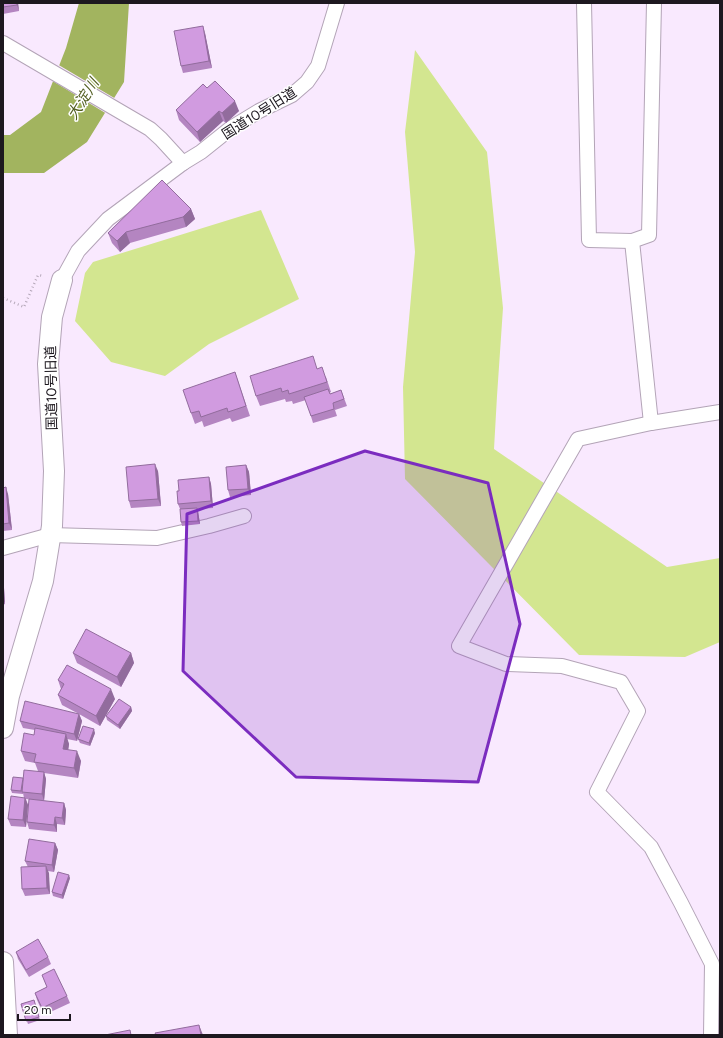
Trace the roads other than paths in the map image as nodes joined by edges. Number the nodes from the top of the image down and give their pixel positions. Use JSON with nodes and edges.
{"nodes":[{"id":1,"x":337,"y":3,"type":"edge"},
{"id":2,"x":584,"y":3,"type":"edge"},
{"id":3,"x":654,"y":3,"type":"edge"},
{"id":4,"x":3,"y":43,"type":"edge"},
{"id":5,"x":183,"y":163,"type":"junction"},
{"id":6,"x":632,"y":241,"type":"junction"},
{"id":7,"x":62,"y":280,"type":"joint"},
{"id":8,"x":720,"y":412,"type":"edge"},
{"id":9,"x":651,"y":423,"type":"junction"},
{"id":10,"x":244,"y":516,"type":"dead end"},
{"id":11,"x":50,"y":535,"type":"junction"},
{"id":12,"x":3,"y":548,"type":"edge"},
{"id":13,"x":3,"y":728,"type":"edge"},
{"id":14,"x":3,"y":962,"type":"edge"},
{"id":15,"x":7,"y":1035,"type":"edge"},
{"id":16,"x":711,"y":1035,"type":"edge"}],
"edges":[{"from":1,"to":5,"type":"street","name":"国道10号旧道"},
{"from":2,"to":6,"type":"street"},
{"from":3,"to":6,"type":"street"},
{"from":4,"to":5,"type":"street"},
{"from":5,"to":7,"type":"street","name":"国道10号旧道"},
{"from":6,"to":9,"type":"street"},
{"from":7,"to":11,"type":"street","name":"国道10号旧道"},
{"from":8,"to":9,"type":"street"},
{"from":9,"to":16,"type":"street"},
{"from":10,"to":11,"type":"street"},
{"from":11,"to":12,"type":"street"},
{"from":11,"to":13,"type":"street","name":"国道10号旧道"},
{"from":14,"to":15,"type":"street"}]}
